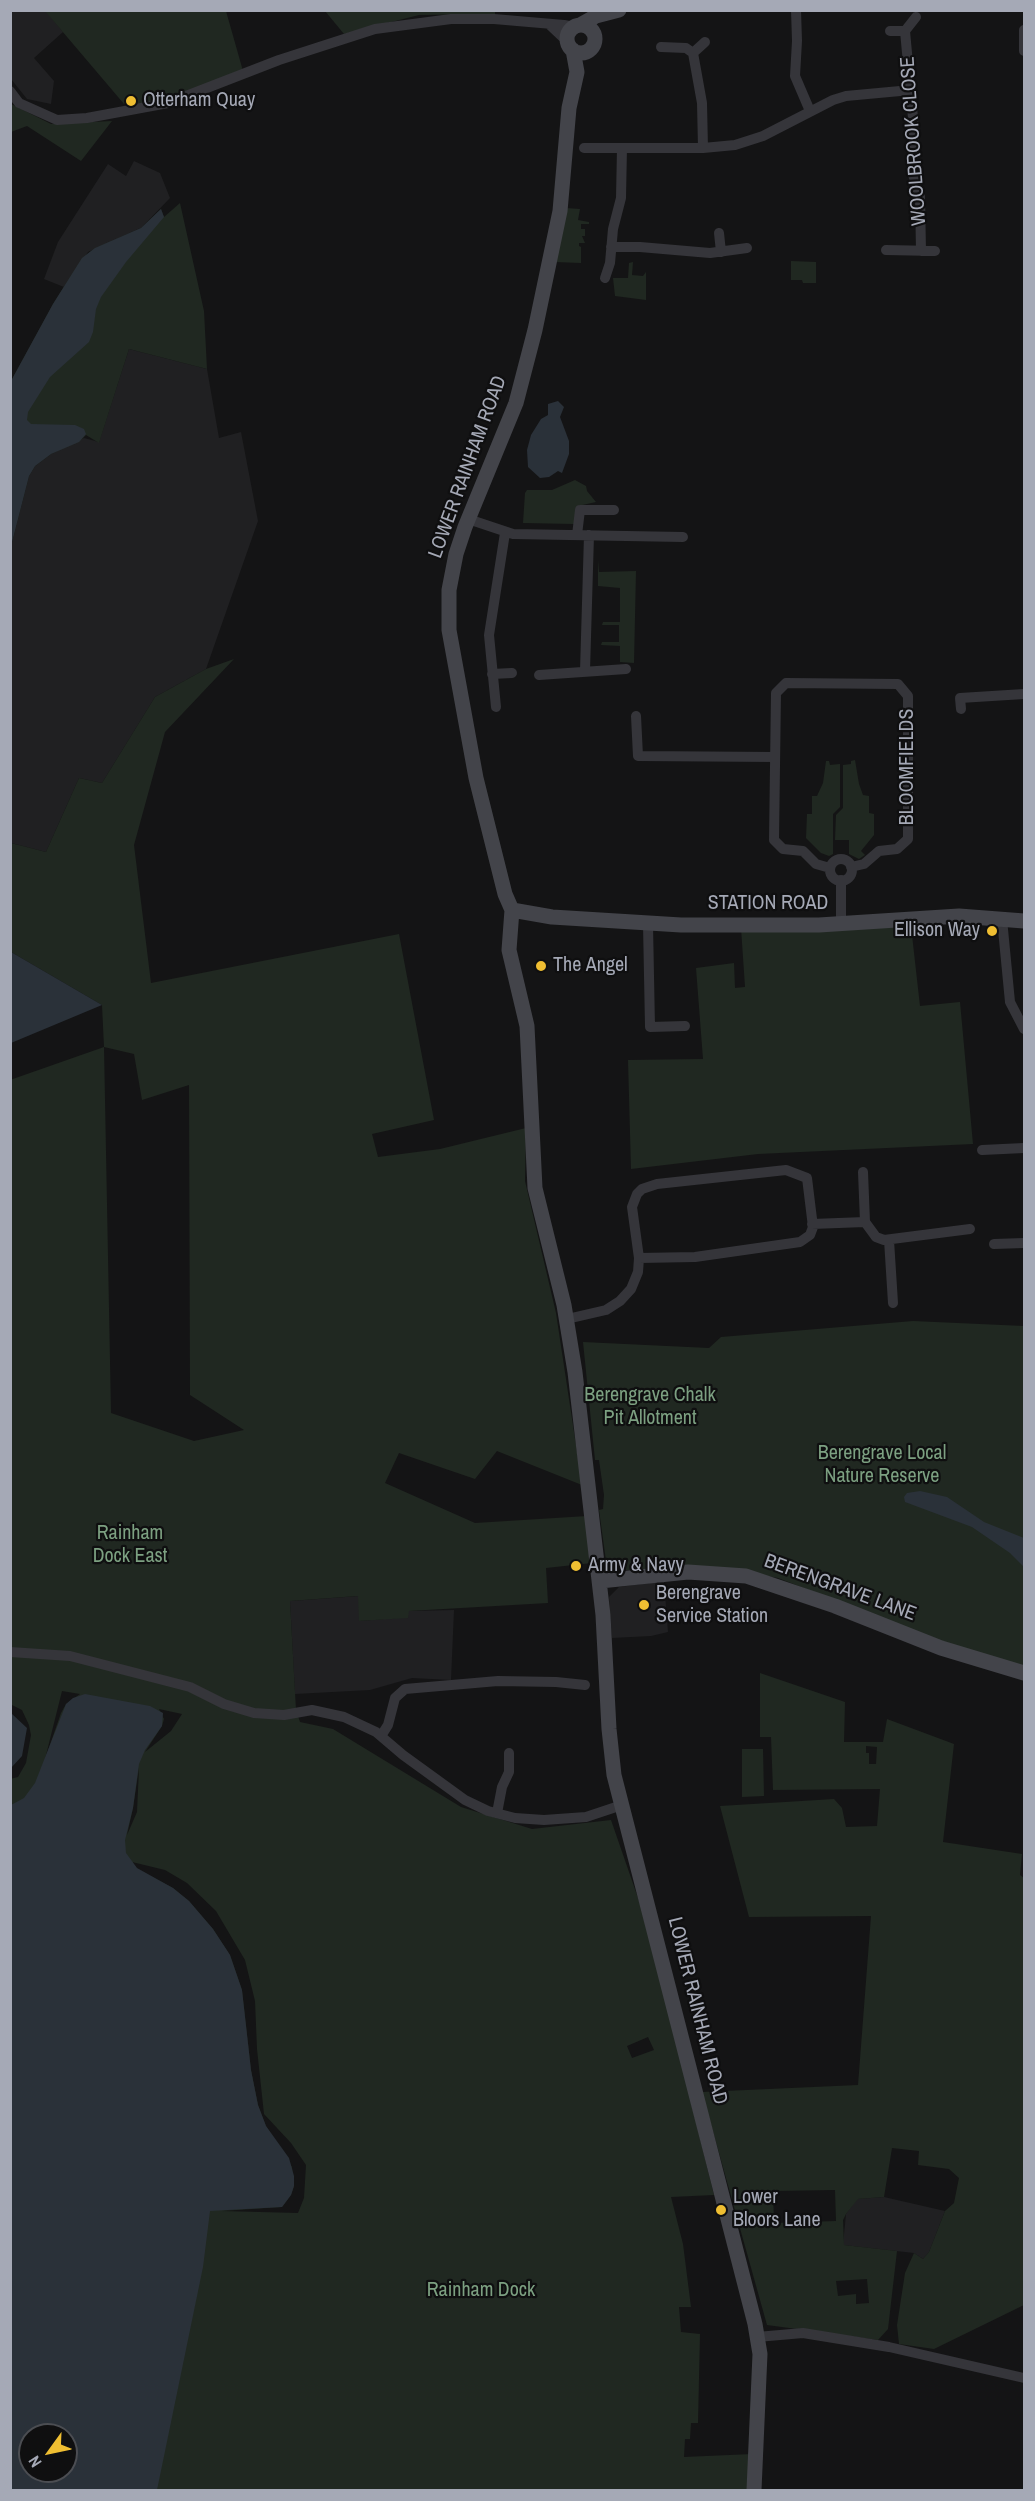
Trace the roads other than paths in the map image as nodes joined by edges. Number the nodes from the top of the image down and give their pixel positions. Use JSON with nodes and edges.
{"nodes":[{"id":1,"x":796,"y":10,"type":"edge"},
{"id":2,"x":616,"y":12,"type":"edge"},
{"id":3,"x":916,"y":17,"type":"dead end"},
{"id":4,"x":550,"y":25,"type":"junction"},
{"id":5,"x":577,"y":26,"type":"junction"},
{"id":6,"x":1024,"y":30,"type":"edge"},
{"id":7,"x":890,"y":31,"type":"dead end"},
{"id":8,"x":905,"y":31,"type":"junction"},
{"id":9,"x":705,"y":42,"type":"dead end"},
{"id":10,"x":592,"y":45,"type":"junction"},
{"id":11,"x":571,"y":46,"type":"junction"},
{"id":12,"x":662,"y":47,"type":"dead end"},
{"id":13,"x":1024,"y":51,"type":"edge"},
{"id":14,"x":693,"y":53,"type":"junction"},
{"id":15,"x":577,"y":72,"type":"junction"},
{"id":16,"x":911,"y":90,"type":"junction"},
{"id":17,"x":10,"y":91,"type":"edge"},
{"id":18,"x":810,"y":111,"type":"junction"},
{"id":19,"x":584,"y":147,"type":"dead end"},
{"id":20,"x":622,"y":148,"type":"junction"},
{"id":21,"x":703,"y":148,"type":"junction"},
{"id":22,"x":719,"y":233,"type":"dead end"},
{"id":23,"x":612,"y":247,"type":"junction"},
{"id":24,"x":747,"y":248,"type":"dead end"},
{"id":25,"x":886,"y":250,"type":"dead end"},
{"id":26,"x":921,"y":251,"type":"junction"},
{"id":27,"x":935,"y":251,"type":"dead end"},
{"id":28,"x":721,"y":252,"type":"junction"},
{"id":29,"x":605,"y":279,"type":"dead end"},
{"id":30,"x":614,"y":510,"type":"dead end"},
{"id":31,"x":468,"y":519,"type":"junction"},
{"id":32,"x":505,"y":532,"type":"junction"},
{"id":33,"x":583,"y":535,"type":"junction"},
{"id":34,"x":683,"y":537,"type":"dead end"},
{"id":35,"x":626,"y":669,"type":"dead end"},
{"id":36,"x":585,"y":671,"type":"junction"},
{"id":37,"x":512,"y":673,"type":"dead end"},
{"id":38,"x":492,"y":674,"type":"junction"},
{"id":39,"x":539,"y":675,"type":"dead end"},
{"id":40,"x":1024,"y":694,"type":"edge"},
{"id":41,"x":496,"y":707,"type":"dead end"},
{"id":42,"x":962,"y":709,"type":"dead end"},
{"id":43,"x":636,"y":716,"type":"dead end"},
{"id":44,"x":775,"y":757,"type":"junction"},
{"id":45,"x":851,"y":867,"type":"junction"},
{"id":46,"x":830,"y":868,"type":"junction"},
{"id":47,"x":841,"y":880,"type":"junction"},
{"id":48,"x":512,"y":910,"type":"junction"},
{"id":49,"x":1002,"y":919,"type":"junction"},
{"id":50,"x":1024,"y":921,"type":"edge"},
{"id":51,"x":648,"y":924,"type":"junction"},
{"id":52,"x":841,"y":924,"type":"junction"},
{"id":53,"x":686,"y":1026,"type":"dead end"},
{"id":54,"x":1024,"y":1029,"type":"edge"},
{"id":55,"x":1024,"y":1148,"type":"edge"},
{"id":56,"x":982,"y":1150,"type":"dead end"},
{"id":57,"x":863,"y":1172,"type":"dead end"},
{"id":58,"x":865,"y":1222,"type":"junction"},
{"id":59,"x":812,"y":1224,"type":"junction"},
{"id":60,"x":970,"y":1229,"type":"dead end"},
{"id":61,"x":889,"y":1240,"type":"junction"},
{"id":62,"x":1024,"y":1243,"type":"edge"},
{"id":63,"x":994,"y":1245,"type":"dead end"},
{"id":64,"x":639,"y":1258,"type":"junction"},
{"id":65,"x":893,"y":1303,"type":"dead end"},
{"id":66,"x":567,"y":1319,"type":"junction"},
{"id":67,"x":600,"y":1581,"type":"junction"},
{"id":68,"x":10,"y":1652,"type":"edge"},
{"id":69,"x":1024,"y":1672,"type":"edge"},
{"id":70,"x":585,"y":1685,"type":"dead end"},
{"id":71,"x":381,"y":1736,"type":"junction"},
{"id":72,"x":509,"y":1753,"type":"dead end"},
{"id":73,"x":623,"y":1808,"type":"junction"},
{"id":74,"x":497,"y":1813,"type":"junction"},
{"id":75,"x":757,"y":2337,"type":"junction"},
{"id":76,"x":1024,"y":2378,"type":"edge"},
{"id":77,"x":754,"y":2490,"type":"edge"}],
"edges":[{"from":1,"to":18,"type":"street"},
{"from":2,"to":5,"type":"main road"},
{"from":2,"to":10,"type":"main road","name":"LOWER RAINHAM ROAD"},
{"from":3,"to":8,"type":"street","name":"WOOLBROOK CLOSE"},
{"from":4,"to":5,"type":"street"},
{"from":4,"to":11,"type":"street"},
{"from":4,"to":17,"type":"street"},
{"from":5,"to":10,"type":"main road"},
{"from":5,"to":11,"type":"main road"},
{"from":6,"to":13,"type":"street"},
{"from":7,"to":8,"type":"street","name":"WOOLBROOK CLOSE"},
{"from":8,"to":16,"type":"street","name":"WOOLBROOK CLOSE"},
{"from":9,"to":14,"type":"street"},
{"from":10,"to":11,"type":"main road"},
{"from":10,"to":15,"type":"main road","name":"LOWER RAINHAM ROAD"},
{"from":11,"to":15,"type":"main road","name":"LOWER RAINHAM ROAD"},
{"from":12,"to":14,"type":"street"},
{"from":14,"to":21,"type":"street"},
{"from":15,"to":31,"type":"main road","name":"LOWER RAINHAM ROAD"},
{"from":16,"to":18,"type":"street"},
{"from":16,"to":26,"type":"street","name":"WOOLBROOK CLOSE"},
{"from":18,"to":21,"type":"street"},
{"from":19,"to":20,"type":"street"},
{"from":20,"to":21,"type":"street"},
{"from":20,"to":23,"type":"street"},
{"from":22,"to":28,"type":"street"},
{"from":23,"to":28,"type":"street"},
{"from":23,"to":29,"type":"street"},
{"from":24,"to":28,"type":"street"},
{"from":25,"to":26,"type":"street","name":"WOOLBROOK CLOSE"},
{"from":26,"to":27,"type":"street","name":"WOOLBROOK CLOSE"},
{"from":30,"to":33,"type":"street"},
{"from":31,"to":32,"type":"street"},
{"from":31,"to":48,"type":"main road","name":"LOWER RAINHAM ROAD"},
{"from":32,"to":33,"type":"street"},
{"from":32,"to":38,"type":"street"},
{"from":33,"to":34,"type":"street"},
{"from":33,"to":36,"type":"street"},
{"from":35,"to":36,"type":"street"},
{"from":36,"to":39,"type":"street"},
{"from":37,"to":38,"type":"street"},
{"from":38,"to":41,"type":"street"},
{"from":40,"to":42,"type":"street"},
{"from":43,"to":44,"type":"street"},
{"from":44,"to":45,"type":"street","name":"BLOOMFIELDS"},
{"from":44,"to":46,"type":"street","name":"BLOOMFIELDS"},
{"from":45,"to":46,"type":"street","name":"BLOOMFIELDS"},
{"from":45,"to":47,"type":"street","name":"BLOOMFIELDS"},
{"from":46,"to":47,"type":"street","name":"BLOOMFIELDS"},
{"from":47,"to":52,"type":"street"},
{"from":48,"to":51,"type":"main road","name":"STATION ROAD"},
{"from":48,"to":66,"type":"main road","name":"LOWER RAINHAM ROAD"},
{"from":49,"to":50,"type":"main road","name":"STATION ROAD"},
{"from":49,"to":52,"type":"main road","name":"STATION ROAD"},
{"from":49,"to":54,"type":"street"},
{"from":51,"to":52,"type":"main road","name":"STATION ROAD"},
{"from":51,"to":53,"type":"street"},
{"from":55,"to":56,"type":"street"},
{"from":57,"to":58,"type":"street"},
{"from":58,"to":59,"type":"street"},
{"from":58,"to":61,"type":"street"},
{"from":59,"to":64,"type":"street"},
{"from":59,"to":64,"type":"street"},
{"from":60,"to":61,"type":"street"},
{"from":61,"to":65,"type":"street"},
{"from":62,"to":63,"type":"street"},
{"from":64,"to":66,"type":"street"},
{"from":66,"to":67,"type":"main road","name":"LOWER RAINHAM ROAD"},
{"from":67,"to":69,"type":"main road","name":"BERENGRAVE LANE"},
{"from":67,"to":73,"type":"main road","name":"LOWER RAINHAM ROAD"},
{"from":68,"to":71,"type":"street"},
{"from":70,"to":71,"type":"street"},
{"from":71,"to":74,"type":"street"},
{"from":72,"to":74,"type":"street"},
{"from":73,"to":74,"type":"street"},
{"from":73,"to":75,"type":"main road","name":"LOWER RAINHAM ROAD"},
{"from":75,"to":76,"type":"street"},
{"from":75,"to":77,"type":"main road","name":"LOWER RAINHAM ROAD"}]}
